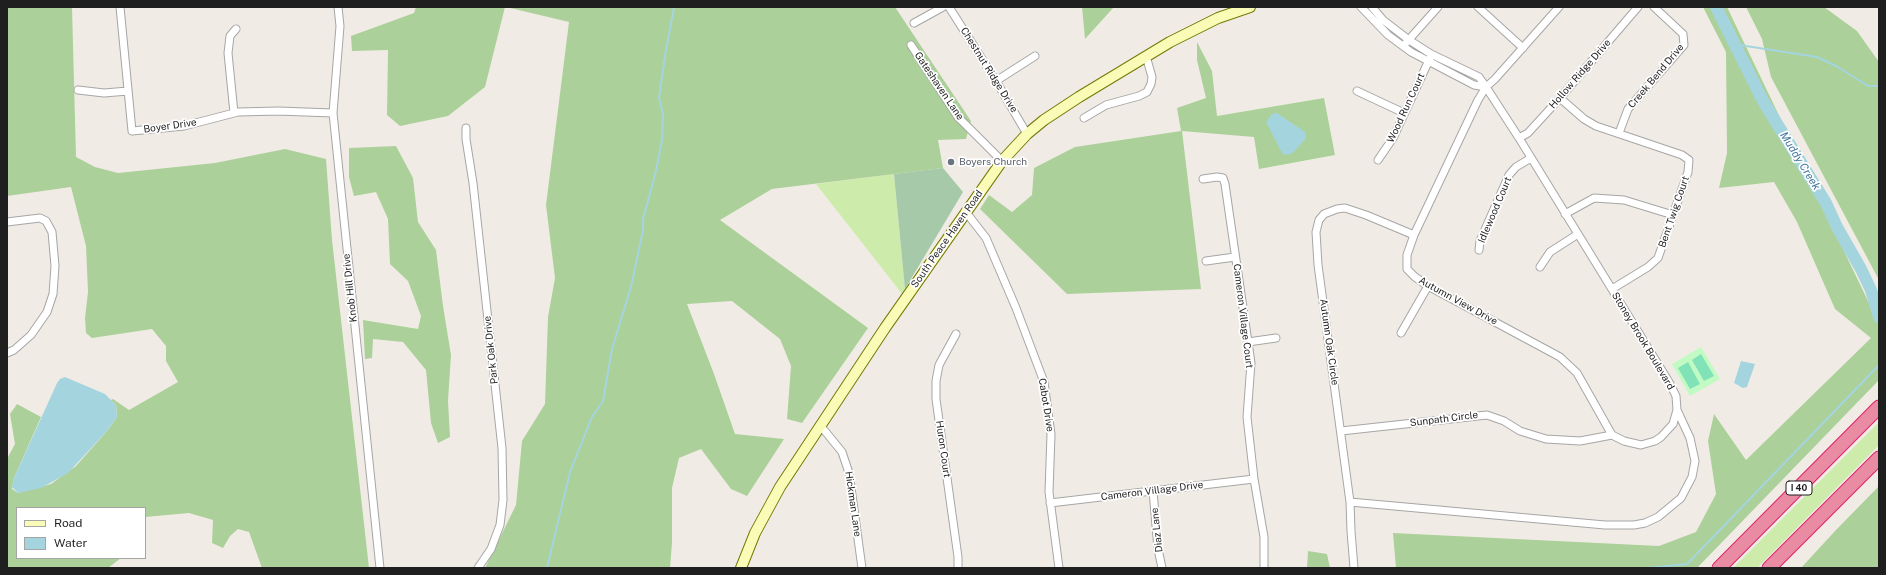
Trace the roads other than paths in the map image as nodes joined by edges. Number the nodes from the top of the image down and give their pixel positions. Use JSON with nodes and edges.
{"nodes":[{"id":1,"x":120,"y":7,"type":"edge"},
{"id":2,"x":338,"y":7,"type":"edge"},
{"id":3,"x":943,"y":7,"type":"edge"},
{"id":4,"x":949,"y":7,"type":"edge"},
{"id":5,"x":1250,"y":7,"type":"edge"},
{"id":6,"x":1361,"y":7,"type":"edge"},
{"id":7,"x":1372,"y":7,"type":"edge"},
{"id":8,"x":1438,"y":7,"type":"edge"},
{"id":9,"x":1478,"y":7,"type":"edge"},
{"id":10,"x":1559,"y":7,"type":"edge"},
{"id":11,"x":1638,"y":7,"type":"edge"},
{"id":12,"x":1654,"y":7,"type":"edge"},
{"id":13,"x":914,"y":23,"type":"dead end"},
{"id":14,"x":236,"y":29,"type":"dead end"},
{"id":15,"x":1408,"y":40,"type":"junction"},
{"id":16,"x":911,"y":45,"type":"dead end"},
{"id":17,"x":1403,"y":47,"type":"junction"},
{"id":18,"x":1522,"y":48,"type":"junction"},
{"id":19,"x":1432,"y":54,"type":"junction"},
{"id":20,"x":1035,"y":56,"type":"dead end"},
{"id":21,"x":1146,"y":56,"type":"junction"},
{"id":22,"x":1428,"y":62,"type":"junction"},
{"id":23,"x":996,"y":81,"type":"junction"},
{"id":24,"x":1486,"y":87,"type":"junction"},
{"id":25,"x":78,"y":90,"type":"dead end"},
{"id":26,"x":128,"y":91,"type":"junction"},
{"id":27,"x":1357,"y":91,"type":"dead end"},
{"id":28,"x":1560,"y":98,"type":"junction"},
{"id":29,"x":234,"y":113,"type":"junction"},
{"id":30,"x":333,"y":113,"type":"junction"},
{"id":31,"x":1404,"y":113,"type":"junction"},
{"id":32,"x":1084,"y":118,"type":"dead end"},
{"id":33,"x":466,"y":128,"type":"dead end"},
{"id":34,"x":1619,"y":133,"type":"junction"},
{"id":35,"x":1027,"y":134,"type":"junction"},
{"id":36,"x":1519,"y":138,"type":"junction"},
{"id":37,"x":1531,"y":158,"type":"junction"},
{"id":38,"x":1378,"y":160,"type":"dead end"},
{"id":39,"x":1002,"y":161,"type":"junction"},
{"id":40,"x":1203,"y":179,"type":"dead end"},
{"id":41,"x":965,"y":211,"type":"junction"},
{"id":42,"x":1565,"y":214,"type":"junction"},
{"id":43,"x":1673,"y":214,"type":"junction"},
{"id":44,"x":7,"y":222,"type":"edge"},
{"id":45,"x":1578,"y":234,"type":"junction"},
{"id":46,"x":1414,"y":235,"type":"junction"},
{"id":47,"x":1479,"y":250,"type":"dead end"},
{"id":48,"x":1235,"y":257,"type":"junction"},
{"id":49,"x":1206,"y":261,"type":"dead end"},
{"id":50,"x":1540,"y":267,"type":"dead end"},
{"id":51,"x":1428,"y":286,"type":"junction"},
{"id":52,"x":1612,"y":289,"type":"junction"},
{"id":53,"x":956,"y":334,"type":"dead end"},
{"id":54,"x":1401,"y":334,"type":"dead end"},
{"id":55,"x":1276,"y":338,"type":"dead end"},
{"id":56,"x":1248,"y":342,"type":"junction"},
{"id":57,"x":7,"y":353,"type":"edge"},
{"id":58,"x":1879,"y":408,"type":"edge"},
{"id":59,"x":1677,"y":410,"type":"junction"},
{"id":60,"x":820,"y":425,"type":"junction"},
{"id":61,"x":1341,"y":431,"type":"junction"},
{"id":62,"x":1612,"y":435,"type":"junction"},
{"id":63,"x":1879,"y":458,"type":"edge"},
{"id":64,"x":1254,"y":479,"type":"junction"},
{"id":65,"x":1153,"y":491,"type":"junction"},
{"id":66,"x":1350,"y":502,"type":"junction"},
{"id":67,"x":1050,"y":503,"type":"junction"},
{"id":68,"x":380,"y":568,"type":"edge"},
{"id":69,"x":478,"y":568,"type":"edge"},
{"id":70,"x":741,"y":568,"type":"edge"},
{"id":71,"x":862,"y":568,"type":"edge"},
{"id":72,"x":958,"y":568,"type":"edge"},
{"id":73,"x":1059,"y":568,"type":"edge"},
{"id":74,"x":1162,"y":568,"type":"edge"},
{"id":75,"x":1264,"y":568,"type":"edge"},
{"id":76,"x":1354,"y":568,"type":"edge"},
{"id":77,"x":1719,"y":568,"type":"edge"},
{"id":78,"x":1769,"y":568,"type":"edge"}],
"edges":[{"from":1,"to":26,"type":"street","name":"Boyer Drive"},
{"from":2,"to":30,"type":"street","name":"Knob Hill Drive"},
{"from":3,"to":13,"type":"street"},
{"from":4,"to":23,"type":"street","name":"Chestnut Ridge Drive"},
{"from":5,"to":21,"type":"main road","name":"South Peace Haven Road"},
{"from":6,"to":17,"type":"street"},
{"from":7,"to":15,"type":"street","name":"Stoney Brook Boulevard"},
{"from":8,"to":15,"type":"street"},
{"from":9,"to":18,"type":"street"},
{"from":10,"to":18,"type":"street","name":"Autumn View Drive"},
{"from":11,"to":28,"type":"street","name":"Hollow Ridge Drive"},
{"from":12,"to":34,"type":"street","name":"Creek Bend Drive"},
{"from":14,"to":29,"type":"street"},
{"from":15,"to":17,"type":"street"},
{"from":15,"to":19,"type":"street","name":"Stoney Brook Boulevard"},
{"from":16,"to":39,"type":"street","name":"Gateshaven Lane"},
{"from":17,"to":22,"type":"street"},
{"from":18,"to":24,"type":"street","name":"Autumn View Drive"},
{"from":19,"to":22,"type":"street","name":"Wood Run Court"},
{"from":19,"to":24,"type":"street","name":"Stoney Brook Boulevard"},
{"from":20,"to":23,"type":"street"},
{"from":21,"to":32,"type":"street"},
{"from":21,"to":35,"type":"main road","name":"South Peace Haven Road"},
{"from":22,"to":24,"type":"street"},
{"from":22,"to":31,"type":"street","name":"Wood Run Court"},
{"from":23,"to":35,"type":"street","name":"Chestnut Ridge Drive"},
{"from":24,"to":36,"type":"street","name":"Stoney Brook Boulevard"},
{"from":24,"to":46,"type":"street","name":"Autumn View Drive"},
{"from":25,"to":26,"type":"street"},
{"from":26,"to":29,"type":"street","name":"Boyer Drive"},
{"from":27,"to":31,"type":"street"},
{"from":28,"to":34,"type":"street","name":"Bent Twig Court"},
{"from":28,"to":36,"type":"street","name":"Hollow Ridge Drive"},
{"from":29,"to":30,"type":"street","name":"Boyer Drive"},
{"from":30,"to":68,"type":"street","name":"Knob Hill Drive"},
{"from":31,"to":38,"type":"street","name":"Wood Run Court"},
{"from":33,"to":69,"type":"street","name":"Park Oak Drive"},
{"from":34,"to":43,"type":"street","name":"Bent Twig Court"},
{"from":35,"to":39,"type":"main road","name":"South Peace Haven Road"},
{"from":36,"to":37,"type":"street","name":"Stoney Brook Boulevard"},
{"from":37,"to":42,"type":"street","name":"Stoney Brook Boulevard"},
{"from":37,"to":47,"type":"street","name":"Idlewood Court"},
{"from":39,"to":41,"type":"main road","name":"South Peace Haven Road"},
{"from":40,"to":48,"type":"street","name":"Cameron Village Court"},
{"from":41,"to":60,"type":"main road","name":"South Peace Haven Road"},
{"from":41,"to":67,"type":"street","name":"Cabot Drive"},
{"from":42,"to":43,"type":"street"},
{"from":42,"to":45,"type":"street","name":"Stoney Brook Boulevard"},
{"from":43,"to":52,"type":"street","name":"Bent Twig Court"},
{"from":44,"to":57,"type":"street"},
{"from":45,"to":50,"type":"street"},
{"from":45,"to":52,"type":"street","name":"Stoney Brook Boulevard"},
{"from":46,"to":51,"type":"street","name":"Autumn View Drive"},
{"from":46,"to":61,"type":"street","name":"Autumn Oak Circle"},
{"from":48,"to":49,"type":"street"},
{"from":48,"to":56,"type":"street","name":"Cameron Village Court"},
{"from":51,"to":54,"type":"street"},
{"from":51,"to":62,"type":"street","name":"Autumn View Drive"},
{"from":52,"to":59,"type":"street","name":"Stoney Brook Boulevard"},
{"from":53,"to":72,"type":"street","name":"Huron Court"},
{"from":55,"to":56,"type":"street"},
{"from":56,"to":64,"type":"street","name":"Cameron Village Court"},
{"from":58,"to":77,"type":"highway","number":"I 40"},
{"from":59,"to":62,"type":"street"},
{"from":59,"to":66,"type":"street","name":"Stoney Brook Boulevard"},
{"from":60,"to":70,"type":"main road","name":"South Peace Haven Road"},
{"from":60,"to":71,"type":"street","name":"Hickman Lane"},
{"from":61,"to":62,"type":"street","name":"Sunpath Circle"},
{"from":61,"to":66,"type":"street","name":"Autumn Oak Circle"},
{"from":63,"to":78,"type":"highway"},
{"from":64,"to":65,"type":"street","name":"Cameron Village Drive"},
{"from":64,"to":75,"type":"street","name":"Cameron Village Court"},
{"from":65,"to":67,"type":"street","name":"Cameron Village Drive"},
{"from":65,"to":74,"type":"street","name":"Diaz Lane"},
{"from":66,"to":76,"type":"street","name":"Autumn Oak Circle"},
{"from":67,"to":73,"type":"street","name":"Cabot Drive"}]}
